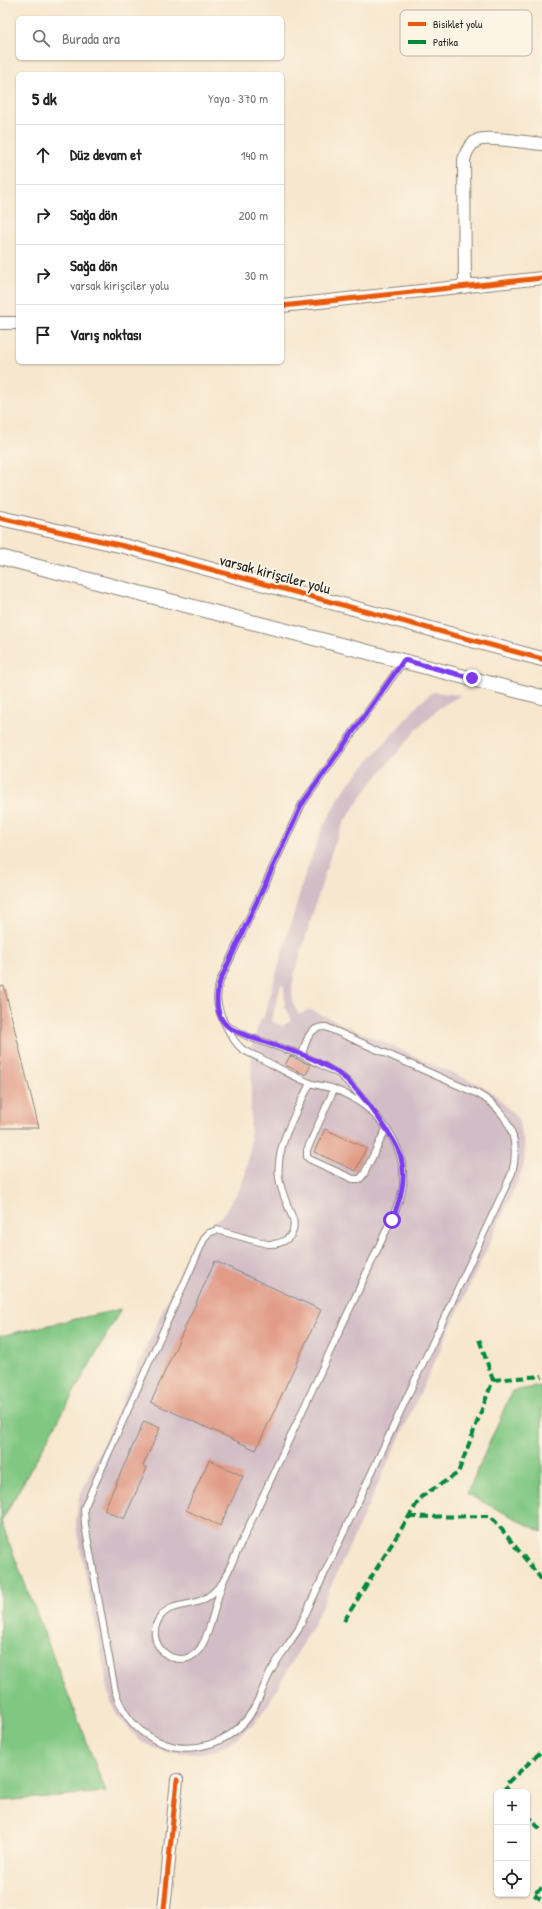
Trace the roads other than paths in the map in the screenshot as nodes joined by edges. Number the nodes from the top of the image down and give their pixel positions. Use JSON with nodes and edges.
{"nodes":[{"id":1,"x":542,"y":144,"type":"edge"},
{"id":2,"x":542,"y":278,"type":"edge"},
{"id":3,"x":465,"y":287,"type":"junction"},
{"id":4,"x":284,"y":306,"type":"edge"},
{"id":5,"x":16,"y":323,"type":"edge"},
{"id":6,"x":0,"y":324,"type":"edge"},
{"id":7,"x":0,"y":518,"type":"edge"},
{"id":8,"x":0,"y":557,"type":"edge"},
{"id":9,"x":542,"y":659,"type":"edge"},
{"id":10,"x":404,"y":660,"type":"junction"},
{"id":11,"x":542,"y":697,"type":"edge"},
{"id":12,"x":226,"y":1025,"type":"junction"},
{"id":13,"x":302,"y":1055,"type":"junction"},
{"id":14,"x":310,"y":1083,"type":"junction"},
{"id":15,"x":334,"y":1089,"type":"junction"},
{"id":16,"x":371,"y":1110,"type":"junction"},
{"id":17,"x":386,"y":1129,"type":"junction"},
{"id":18,"x":223,"y":1582,"type":"junction"},
{"id":19,"x":177,"y":1780,"type":"dead end"},
{"id":20,"x":164,"y":1909,"type":"edge"}],
"edges":[{"from":1,"to":3,"type":"street"},
{"from":2,"to":3,"type":"street"},
{"from":3,"to":4,"type":"street"},
{"from":5,"to":6,"type":"street"},
{"from":7,"to":9,"type":"street","name":"varsak kirişciler yolu"},
{"from":8,"to":10,"type":"street"},
{"from":10,"to":11,"type":"street"},
{"from":10,"to":12,"type":"lane"},
{"from":12,"to":13,"type":"lane"},
{"from":12,"to":14,"type":"lane"},
{"from":13,"to":14,"type":"lane"},
{"from":13,"to":16,"type":"lane"},
{"from":14,"to":15,"type":"lane"},
{"from":15,"to":16,"type":"lane"},
{"from":15,"to":17,"type":"lane"},
{"from":16,"to":17,"type":"lane"},
{"from":17,"to":18,"type":"lane"},
{"from":18,"to":18,"type":"lane"},
{"from":19,"to":20,"type":"street"}]}
